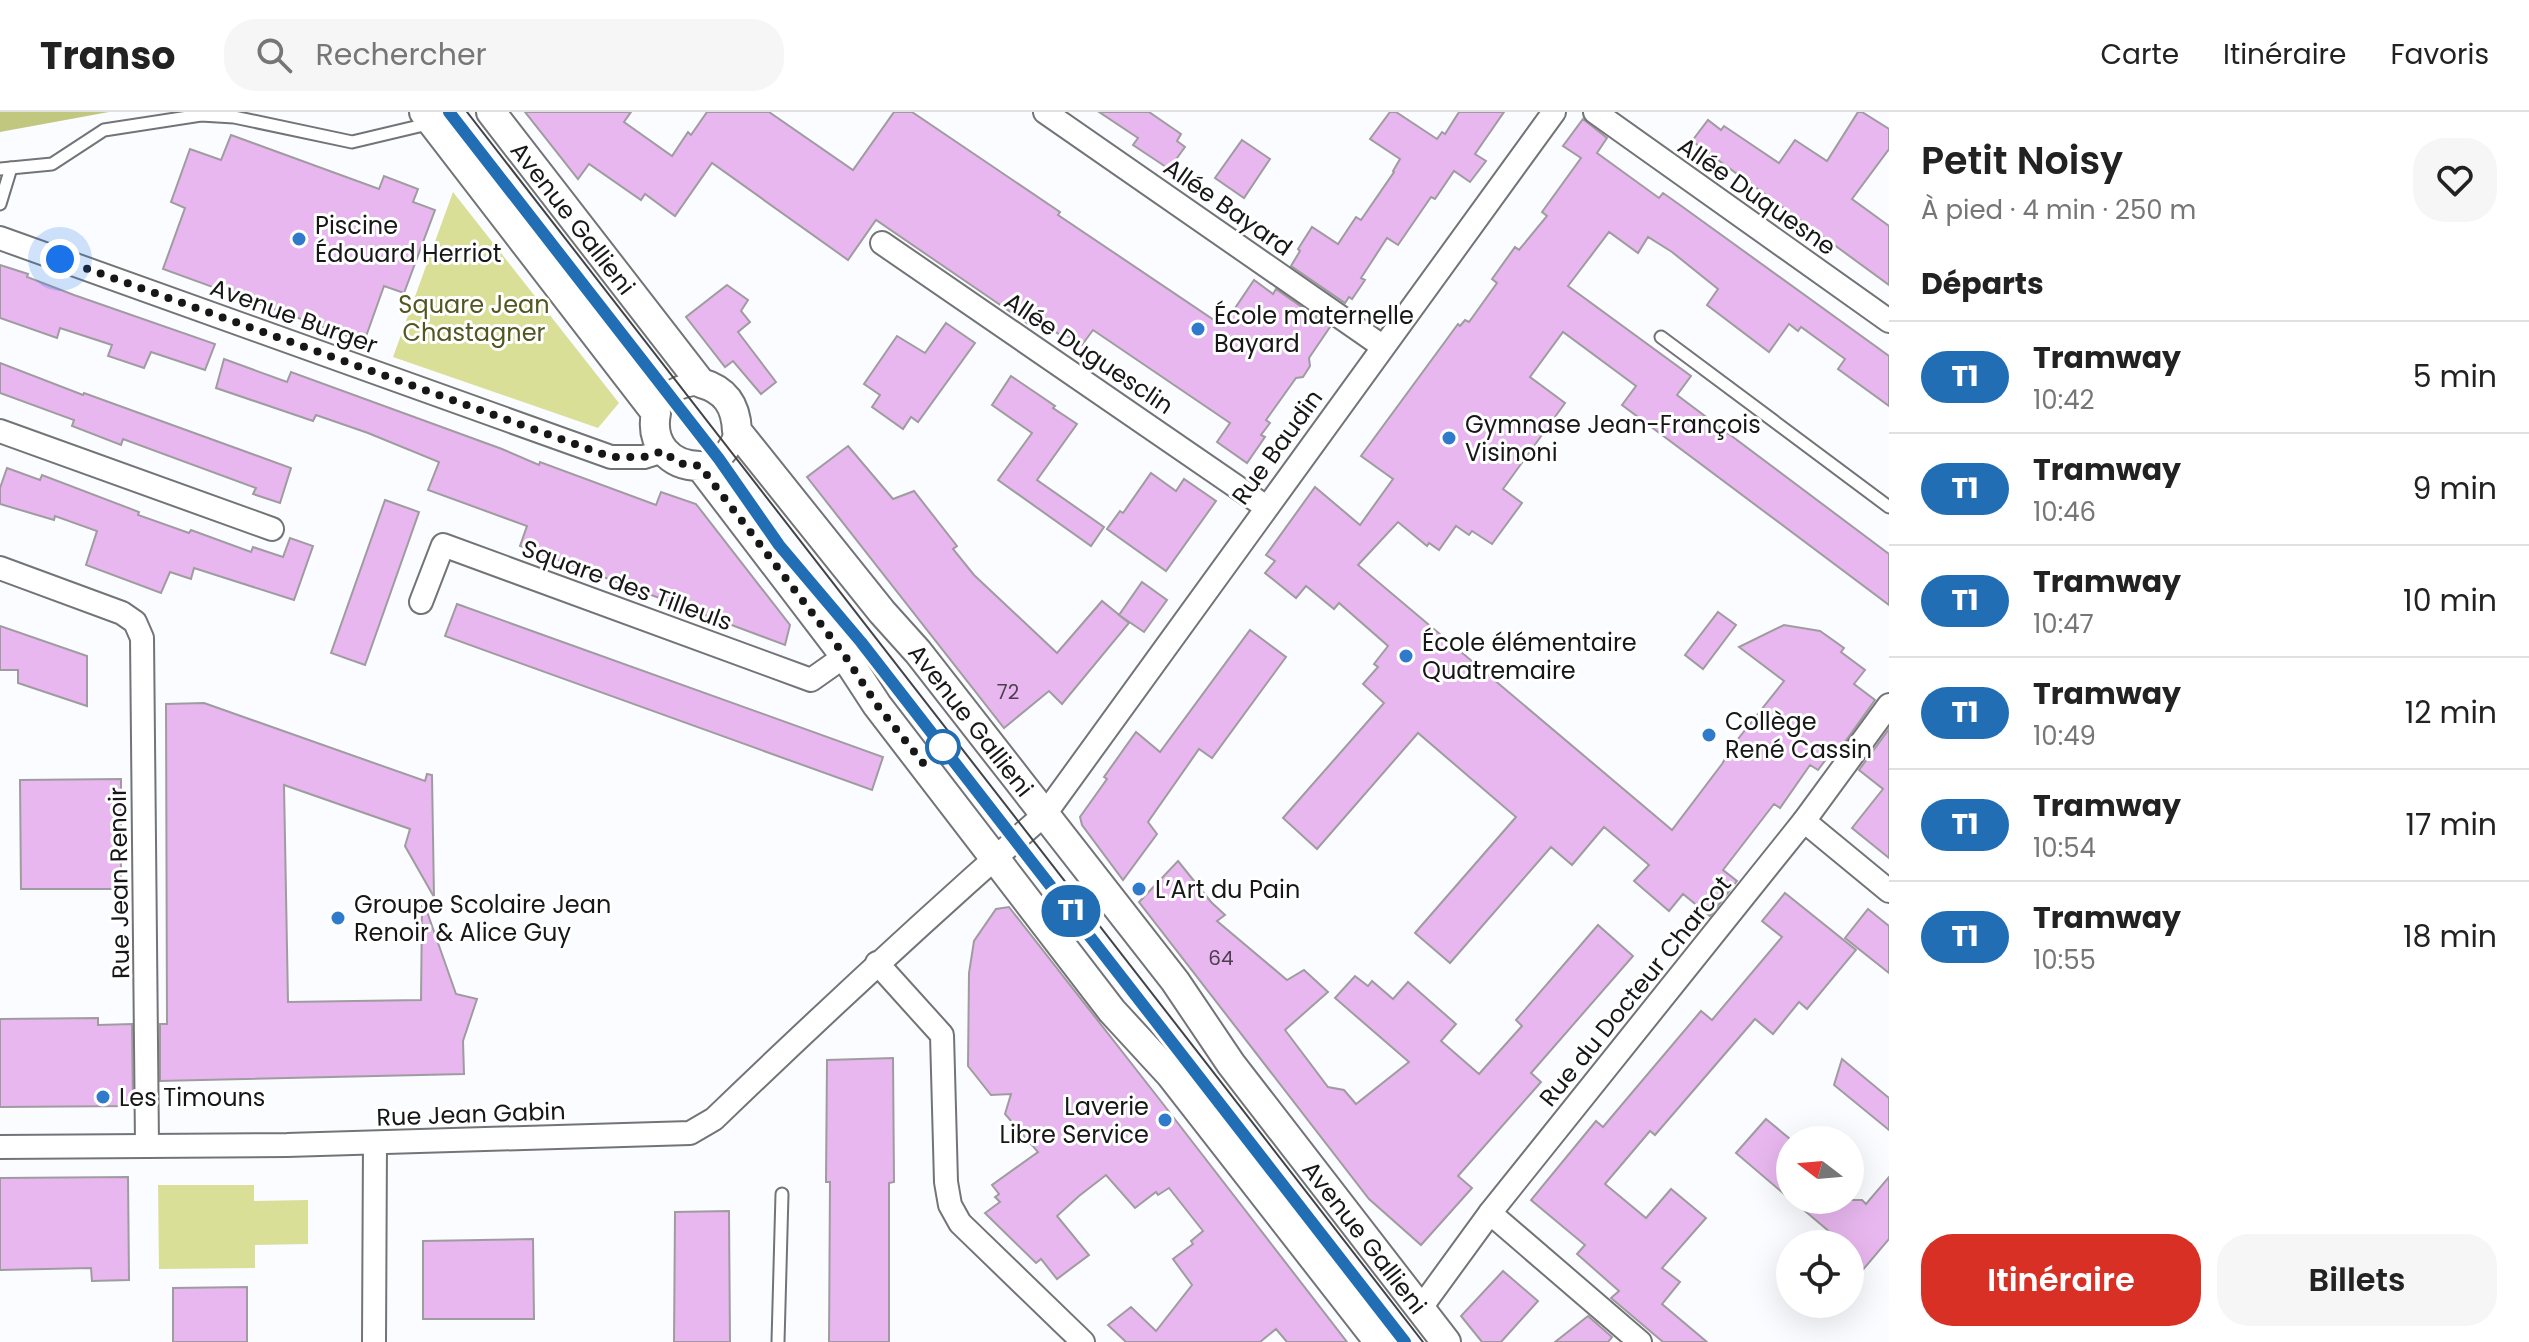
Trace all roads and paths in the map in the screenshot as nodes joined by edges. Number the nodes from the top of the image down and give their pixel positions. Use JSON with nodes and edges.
{"nodes":[{"id":1,"x":491,"y":112,"type":"edge"},
{"id":2,"x":1045,"y":112,"type":"edge"},
{"id":3,"x":1554,"y":112,"type":"edge"},
{"id":4,"x":1595,"y":112,"type":"edge"},
{"id":5,"x":429,"y":118,"type":"edge"},
{"id":6,"x":6,"y":169,"type":"edge"},
{"id":7,"x":0,"y":204,"type":"edge"},
{"id":8,"x":0,"y":238,"type":"edge"},
{"id":9,"x":882,"y":243,"type":"dead end"},
{"id":10,"x":1889,"y":321,"type":"edge"},
{"id":11,"x":1661,"y":337,"type":"dead end"},
{"id":12,"x":1382,"y":346,"type":"junction"},
{"id":13,"x":701,"y":383,"type":"junction"},
{"id":14,"x":656,"y":413,"type":"junction"},
{"id":15,"x":0,"y":431,"type":"edge"},
{"id":16,"x":737,"y":431,"type":"junction"},
{"id":17,"x":663,"y":451,"type":"junction"},
{"id":18,"x":700,"y":466,"type":"junction"},
{"id":19,"x":1266,"y":507,"type":"junction"},
{"id":20,"x":1889,"y":507,"type":"edge"},
{"id":21,"x":272,"y":529,"type":"dead end"},
{"id":22,"x":0,"y":568,"type":"edge"},
{"id":23,"x":421,"y":602,"type":"dead end"},
{"id":24,"x":845,"y":656,"type":"junction"},
{"id":25,"x":1889,"y":705,"type":"edge"},
{"id":26,"x":1045,"y":814,"type":"junction"},
{"id":27,"x":1804,"y":821,"type":"junction"},
{"id":28,"x":995,"y":857,"type":"junction"},
{"id":29,"x":1889,"y":891,"type":"edge"},
{"id":30,"x":877,"y":963,"type":"junction"},
{"id":31,"x":375,"y":1143,"type":"junction"},
{"id":32,"x":147,"y":1145,"type":"junction"},
{"id":33,"x":0,"y":1147,"type":"edge"},
{"id":34,"x":782,"y":1194,"type":"dead end"},
{"id":35,"x":1490,"y":1213,"type":"junction"},
{"id":36,"x":1420,"y":1309,"type":"junction"},
{"id":37,"x":374,"y":1342,"type":"edge"},
{"id":38,"x":778,"y":1342,"type":"edge"},
{"id":39,"x":1083,"y":1342,"type":"edge"},
{"id":40,"x":1379,"y":1342,"type":"edge"},
{"id":41,"x":1446,"y":1342,"type":"edge"},
{"id":42,"x":1640,"y":1342,"type":"edge"}],
"edges":[{"from":1,"to":13,"type":"street","name":"Avenue Gallieni"},
{"from":2,"to":12,"type":"street","name":"Allée Bayard"},
{"from":3,"to":12,"type":"street","name":"Rue Baudin"},
{"from":4,"to":10,"type":"street","name":"Allée Duquesne"},
{"from":5,"to":6,"type":"lane"},
{"from":5,"to":14,"type":"street"},
{"from":6,"to":7,"type":"lane"},
{"from":8,"to":17,"type":"street","name":"Avenue Burger"},
{"from":9,"to":19,"type":"street","name":"Allée Duguesclin"},
{"from":11,"to":20,"type":"lane"},
{"from":12,"to":19,"type":"street","name":"Rue Baudin"},
{"from":13,"to":14,"type":"street"},
{"from":13,"to":16,"type":"street","name":"Avenue Gallieni"},
{"from":14,"to":17,"type":"street"},
{"from":15,"to":21,"type":"street"},
{"from":16,"to":18,"type":"street"},
{"from":16,"to":26,"type":"street","name":"Avenue Gallieni"},
{"from":17,"to":18,"type":"street"},
{"from":18,"to":24,"type":"street"},
{"from":19,"to":26,"type":"street","name":"Rue Baudin"},
{"from":22,"to":32,"type":"street","name":"Rue Jean Renoir"},
{"from":23,"to":24,"type":"street","name":"Square des Tilleuls"},
{"from":24,"to":28,"type":"street"},
{"from":25,"to":27,"type":"street","name":"Rue du Docteur Charcot"},
{"from":26,"to":28,"type":"street","name":"Rue Baudin"},
{"from":26,"to":36,"type":"street","name":"Avenue Gallieni"},
{"from":27,"to":29,"type":"street"},
{"from":27,"to":35,"type":"street","name":"Rue du Docteur Charcot"},
{"from":28,"to":30,"type":"street","name":"Rue Jean Gabin"},
{"from":28,"to":40,"type":"street"},
{"from":30,"to":31,"type":"street","name":"Rue Jean Gabin"},
{"from":30,"to":39,"type":"street"},
{"from":31,"to":32,"type":"street","name":"Rue Jean Gabin"},
{"from":31,"to":37,"type":"street"},
{"from":32,"to":33,"type":"street","name":"Rue Jean Gabin"},
{"from":34,"to":38,"type":"lane"},
{"from":35,"to":36,"type":"street","name":"Rue du Docteur Charcot"},
{"from":35,"to":42,"type":"street"},
{"from":36,"to":41,"type":"street","name":"Avenue Gallieni"}]}
